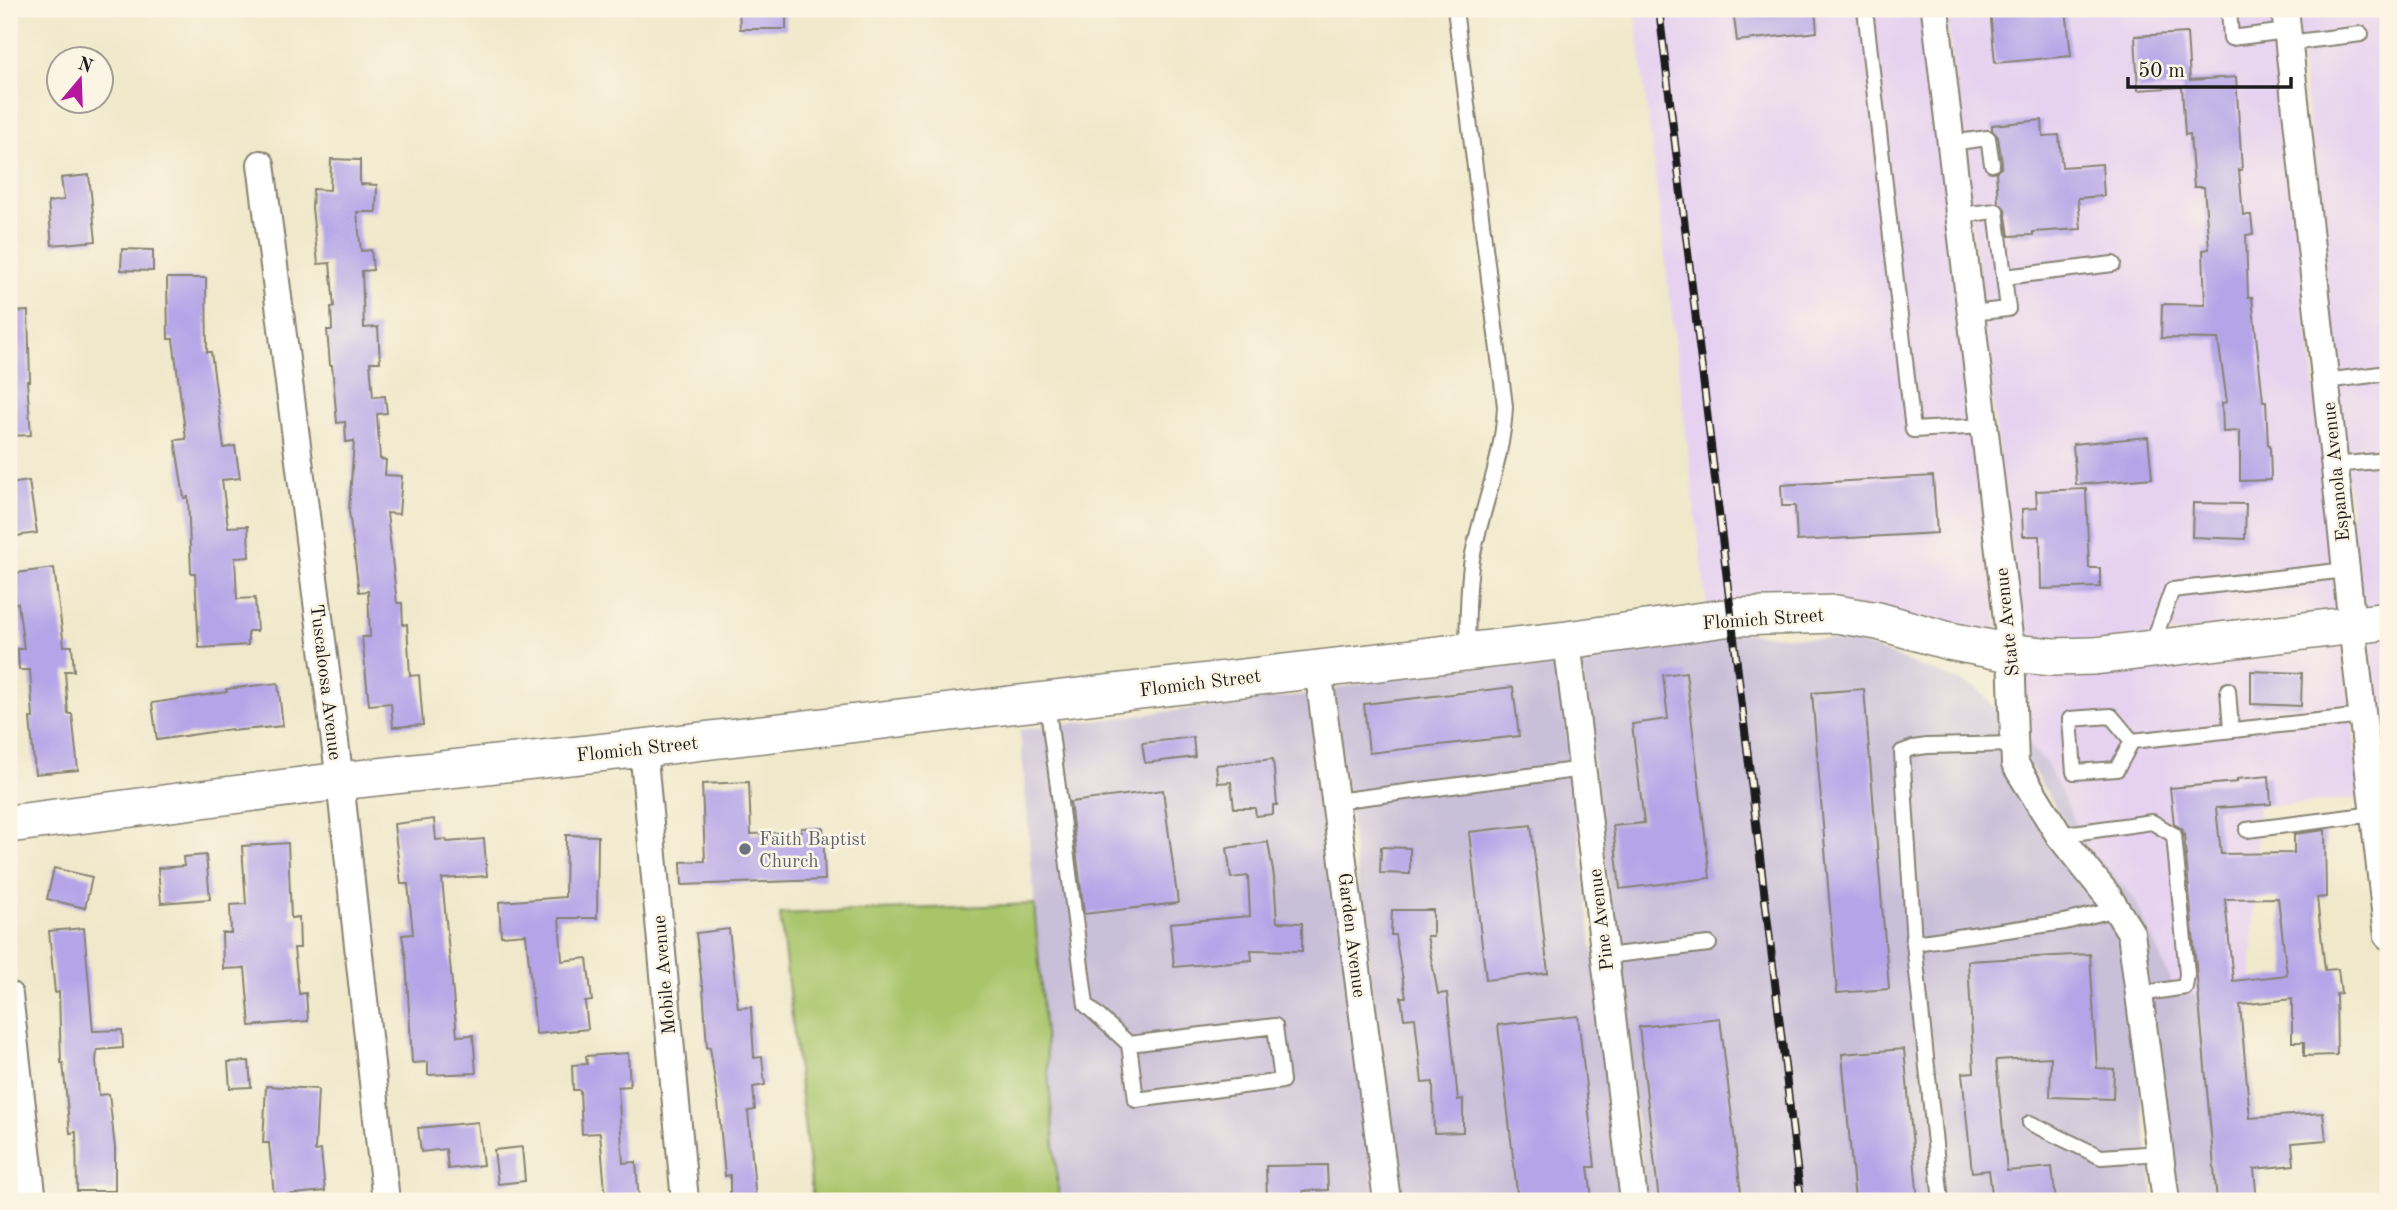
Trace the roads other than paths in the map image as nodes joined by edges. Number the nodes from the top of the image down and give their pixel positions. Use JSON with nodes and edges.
{"nodes":[{"id":1,"x":1455,"y":9,"type":"edge"},
{"id":2,"x":1865,"y":9,"type":"edge"},
{"id":3,"x":1934,"y":9,"type":"edge"},
{"id":4,"x":2229,"y":9,"type":"edge"},
{"id":5,"x":2287,"y":28,"type":"edge"},
{"id":6,"x":2361,"y":34,"type":"dead end"},
{"id":7,"x":1950,"y":143,"type":"junction"},
{"id":8,"x":261,"y":164,"type":"dead end"},
{"id":9,"x":1992,"y":164,"type":"dead end"},
{"id":10,"x":1959,"y":215,"type":"junction"},
{"id":11,"x":2113,"y":264,"type":"dead end"},
{"id":12,"x":2004,"y":277,"type":"junction"},
{"id":13,"x":1970,"y":313,"type":"junction"},
{"id":14,"x":2388,"y":373,"type":"edge"},
{"id":15,"x":2325,"y":381,"type":"junction"},
{"id":16,"x":1984,"y":425,"type":"junction"},
{"id":17,"x":2388,"y":460,"type":"edge"},
{"id":18,"x":2334,"y":465,"type":"junction"},
{"id":19,"x":2346,"y":570,"type":"junction"},
{"id":20,"x":2388,"y":621,"type":"edge"},
{"id":21,"x":2352,"y":625,"type":"junction"},
{"id":22,"x":1567,"y":640,"type":"junction"},
{"id":23,"x":2151,"y":649,"type":"junction"},
{"id":24,"x":1467,"y":651,"type":"junction"},
{"id":25,"x":2011,"y":653,"type":"junction"},
{"id":26,"x":1318,"y":668,"type":"junction"},
{"id":27,"x":2228,"y":690,"type":"dead end"},
{"id":28,"x":1047,"y":700,"type":"junction"},
{"id":29,"x":2362,"y":716,"type":"junction"},
{"id":30,"x":2231,"y":730,"type":"junction"},
{"id":31,"x":2132,"y":741,"type":"junction"},
{"id":32,"x":2015,"y":744,"type":"junction"},
{"id":33,"x":643,"y":748,"type":"junction"},
{"id":34,"x":1583,"y":769,"type":"junction"},
{"id":35,"x":340,"y":780,"type":"junction"},
{"id":36,"x":1336,"y":802,"type":"junction"},
{"id":37,"x":2379,"y":823,"type":"edge"},
{"id":38,"x":9,"y":824,"type":"edge"},
{"id":39,"x":2247,"y":830,"type":"dead end"},
{"id":40,"x":2059,"y":835,"type":"junction"},
{"id":41,"x":2116,"y":908,"type":"junction"},
{"id":42,"x":2388,"y":936,"type":"edge"},
{"id":43,"x":1914,"y":943,"type":"junction"},
{"id":44,"x":1709,"y":944,"type":"dead end"},
{"id":45,"x":1605,"y":956,"type":"junction"},
{"id":46,"x":2140,"y":994,"type":"junction"},
{"id":47,"x":9,"y":995,"type":"edge"},
{"id":48,"x":1129,"y":1044,"type":"junction"},
{"id":49,"x":2030,"y":1123,"type":"dead end"},
{"id":50,"x":2160,"y":1153,"type":"junction"},
{"id":51,"x":33,"y":1201,"type":"edge"},
{"id":52,"x":386,"y":1201,"type":"edge"},
{"id":53,"x":685,"y":1201,"type":"edge"},
{"id":54,"x":1387,"y":1201,"type":"edge"},
{"id":55,"x":1634,"y":1201,"type":"edge"},
{"id":56,"x":1941,"y":1201,"type":"edge"},
{"id":57,"x":2166,"y":1201,"type":"edge"}],
"edges":[{"from":1,"to":24,"type":"lane"},
{"from":2,"to":16,"type":"lane"},
{"from":3,"to":7,"type":"street","name":"State Avenue"},
{"from":4,"to":5,"type":"lane"},
{"from":5,"to":6,"type":"lane"},
{"from":5,"to":15,"type":"street","name":"Espanola Avenue"},
{"from":7,"to":9,"type":"lane"},
{"from":7,"to":10,"type":"street","name":"State Avenue"},
{"from":8,"to":35,"type":"street","name":"Tuscaloosa Avenue"},
{"from":10,"to":12,"type":"lane"},
{"from":10,"to":13,"type":"street","name":"State Avenue"},
{"from":11,"to":12,"type":"lane"},
{"from":12,"to":13,"type":"lane"},
{"from":13,"to":16,"type":"street","name":"State Avenue"},
{"from":14,"to":15,"type":"lane"},
{"from":15,"to":18,"type":"street","name":"Espanola Avenue"},
{"from":16,"to":25,"type":"street","name":"State Avenue"},
{"from":17,"to":18,"type":"lane"},
{"from":18,"to":19,"type":"street","name":"Espanola Avenue"},
{"from":19,"to":21,"type":"street","name":"Espanola Avenue"},
{"from":19,"to":23,"type":"lane"},
{"from":20,"to":21,"type":"street","name":"Flomich Street"},
{"from":21,"to":23,"type":"street","name":"Flomich Street"},
{"from":21,"to":29,"type":"street","name":"Espanola Avenue"},
{"from":22,"to":24,"type":"street","name":"Flomich Street"},
{"from":22,"to":25,"type":"street","name":"Flomich Street"},
{"from":22,"to":34,"type":"street","name":"Pine Avenue"},
{"from":23,"to":25,"type":"street","name":"Flomich Street"},
{"from":24,"to":26,"type":"street","name":"Flomich Street"},
{"from":25,"to":32,"type":"street","name":"State Avenue"},
{"from":26,"to":28,"type":"street","name":"Flomich Street"},
{"from":26,"to":36,"type":"street","name":"Garden Avenue"},
{"from":27,"to":30,"type":"lane"},
{"from":28,"to":33,"type":"street","name":"Flomich Street"},
{"from":28,"to":48,"type":"lane"},
{"from":29,"to":30,"type":"lane"},
{"from":29,"to":37,"type":"street","name":"Espanola Avenue"},
{"from":30,"to":31,"type":"lane"},
{"from":31,"to":31,"type":"lane"},
{"from":32,"to":40,"type":"street","name":"State Avenue"},
{"from":32,"to":43,"type":"lane"},
{"from":33,"to":35,"type":"street","name":"Flomich Street"},
{"from":33,"to":53,"type":"street","name":"Mobile Avenue"},
{"from":34,"to":36,"type":"lane"},
{"from":34,"to":45,"type":"street","name":"Pine Avenue"},
{"from":35,"to":38,"type":"street","name":"Flomich Street"},
{"from":35,"to":52,"type":"street","name":"Tuscaloosa Avenue"},
{"from":36,"to":54,"type":"street","name":"Garden Avenue"},
{"from":37,"to":39,"type":"lane"},
{"from":37,"to":42,"type":"street","name":"Espanola Avenue"},
{"from":40,"to":41,"type":"street","name":"State Avenue"},
{"from":40,"to":46,"type":"lane"},
{"from":41,"to":43,"type":"lane"},
{"from":41,"to":46,"type":"street","name":"State Avenue"},
{"from":43,"to":56,"type":"lane"},
{"from":44,"to":45,"type":"lane"},
{"from":45,"to":55,"type":"street","name":"Pine Avenue"},
{"from":46,"to":50,"type":"street","name":"State Avenue"},
{"from":47,"to":51,"type":"street"},
{"from":48,"to":48,"type":"lane"},
{"from":49,"to":50,"type":"lane"},
{"from":50,"to":57,"type":"street","name":"State Avenue"}]}
